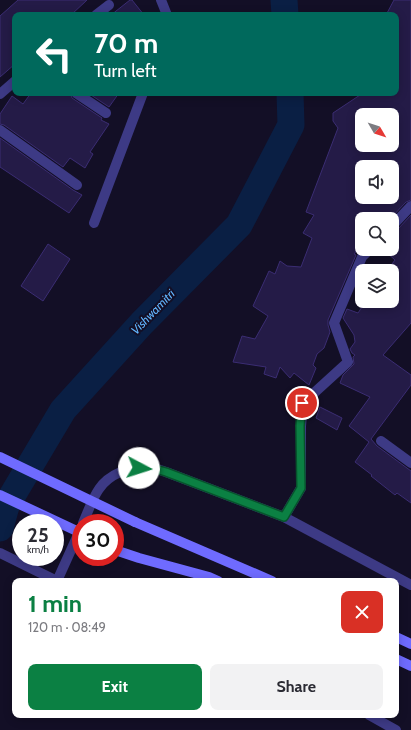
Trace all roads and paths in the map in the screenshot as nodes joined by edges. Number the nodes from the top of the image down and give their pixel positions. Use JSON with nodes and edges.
{"nodes":[{"id":1,"x":161,"y":0,"type":"edge"},
{"id":2,"x":109,"y":5,"type":"dead end"},
{"id":3,"x":100,"y":12,"type":"edge"},
{"id":4,"x":166,"y":12,"type":"edge"},
{"id":5,"x":12,"y":83,"type":"edge"},
{"id":6,"x":0,"y":94,"type":"edge"},
{"id":7,"x":80,"y":96,"type":"edge"},
{"id":8,"x":142,"y":96,"type":"edge"},
{"id":9,"x":106,"y":113,"type":"dead end"},
{"id":10,"x":0,"y":130,"type":"edge"},
{"id":11,"x":77,"y":185,"type":"dead end"},
{"id":12,"x":411,"y":206,"type":"edge"},
{"id":13,"x":399,"y":219,"type":"edge"},
{"id":14,"x":94,"y":223,"type":"dead end"},
{"id":15,"x":363,"y":256,"type":"edge"},
{"id":16,"x":381,"y":442,"type":"dead end"},
{"id":17,"x":0,"y":457,"type":"edge"},
{"id":18,"x":410,"y":460,"type":"edge"},
{"id":19,"x":0,"y":495,"type":"edge"},
{"id":20,"x":87,"y":514,"type":"edge"},
{"id":21,"x":284,"y":517,"type":"junction"},
{"id":22,"x":72,"y":529,"type":"edge"},
{"id":23,"x":72,"y":548,"type":"edge"},
{"id":24,"x":0,"y":553,"type":"edge"},
{"id":25,"x":124,"y":553,"type":"edge"},
{"id":26,"x":50,"y":578,"type":"edge"},
{"id":27,"x":58,"y":578,"type":"edge"},
{"id":28,"x":208,"y":578,"type":"edge"},
{"id":29,"x":265,"y":578,"type":"edge"},
{"id":30,"x":398,"y":578,"type":"edge"},
{"id":31,"x":399,"y":579,"type":"edge"},
{"id":32,"x":411,"y":585,"type":"edge"},
{"id":33,"x":399,"y":638,"type":"edge"},
{"id":34,"x":411,"y":644,"type":"edge"},
{"id":35,"x":399,"y":660,"type":"edge"},
{"id":36,"x":411,"y":666,"type":"edge"},
{"id":37,"x":374,"y":718,"type":"edge"},
{"id":38,"x":396,"y":730,"type":"edge"}],
"edges":[{"from":1,"to":4,"type":"street"},
{"from":2,"to":3,"type":"street"},
{"from":5,"to":6,"type":"street"},
{"from":7,"to":9,"type":"street"},
{"from":8,"to":14,"type":"street"},
{"from":10,"to":11,"type":"street"},
{"from":12,"to":13,"type":"street"},
{"from":15,"to":21,"type":"street"},
{"from":16,"to":18,"type":"street"},
{"from":17,"to":29,"type":"main road","bridge":true},
{"from":19,"to":22,"type":"main road","bridge":true},
{"from":20,"to":21,"type":"street"},
{"from":21,"to":30,"type":"street"},
{"from":23,"to":27,"type":"street"},
{"from":24,"to":26,"type":"street"},
{"from":25,"to":28,"type":"main road"},
{"from":31,"to":32,"type":"street"},
{"from":33,"to":34,"type":"main road"},
{"from":35,"to":36,"type":"main road"},
{"from":37,"to":38,"type":"street"}]}
